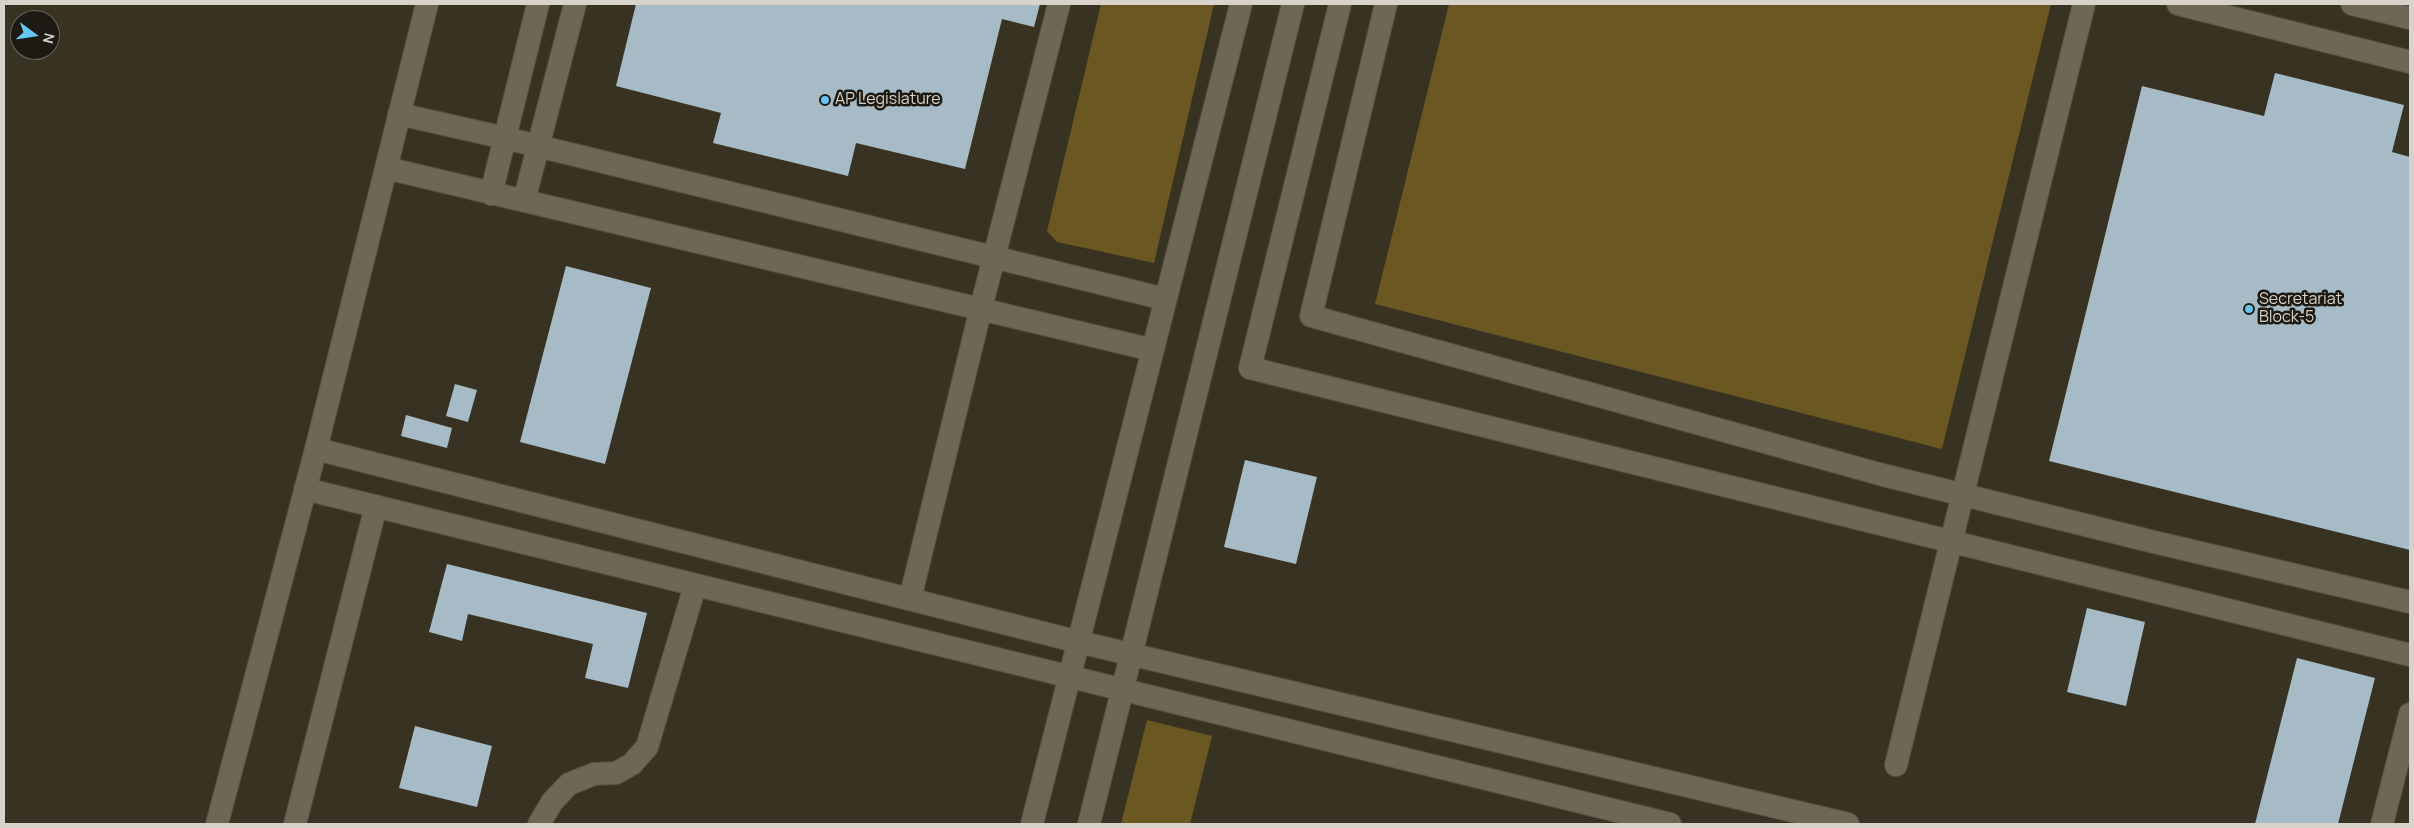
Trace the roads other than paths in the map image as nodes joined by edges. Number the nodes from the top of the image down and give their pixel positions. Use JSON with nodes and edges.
{"nodes":[{"id":1,"x":426,"y":4,"type":"edge"},
{"id":2,"x":538,"y":4,"type":"edge"},
{"id":3,"x":575,"y":4,"type":"edge"},
{"id":4,"x":1059,"y":4,"type":"edge"},
{"id":5,"x":1241,"y":4,"type":"edge"},
{"id":6,"x":1293,"y":4,"type":"edge"},
{"id":7,"x":1340,"y":4,"type":"edge"},
{"id":8,"x":1386,"y":4,"type":"edge"},
{"id":9,"x":2084,"y":4,"type":"edge"},
{"id":10,"x":2178,"y":4,"type":"edge"},
{"id":11,"x":2352,"y":4,"type":"edge"},
{"id":12,"x":2410,"y":18,"type":"edge"},
{"id":13,"x":2410,"y":62,"type":"edge"},
{"id":14,"x":399,"y":114,"type":"junction"},
{"id":15,"x":505,"y":138,"type":"junction"},
{"id":16,"x":537,"y":146,"type":"junction"},
{"id":17,"x":386,"y":168,"type":"junction"},
{"id":18,"x":491,"y":194,"type":"junction"},
{"id":19,"x":524,"y":201,"type":"junction"},
{"id":20,"x":995,"y":256,"type":"junction"},
{"id":21,"x":1165,"y":299,"type":"junction"},
{"id":22,"x":981,"y":308,"type":"junction"},
{"id":23,"x":1153,"y":350,"type":"junction"},
{"id":24,"x":316,"y":448,"type":"junction"},
{"id":25,"x":305,"y":488,"type":"junction"},
{"id":26,"x":1963,"y":495,"type":"junction"},
{"id":27,"x":376,"y":506,"type":"junction"},
{"id":28,"x":1951,"y":542,"type":"junction"},
{"id":29,"x":696,"y":586,"type":"junction"},
{"id":30,"x":910,"y":599,"type":"junction"},
{"id":31,"x":2410,"y":602,"type":"edge"},
{"id":32,"x":1079,"y":642,"type":"junction"},
{"id":33,"x":1130,"y":654,"type":"junction"},
{"id":34,"x":2410,"y":655,"type":"edge"},
{"id":35,"x":1068,"y":677,"type":"junction"},
{"id":36,"x":1122,"y":689,"type":"junction"},
{"id":37,"x":2410,"y":714,"type":"edge"},
{"id":38,"x":1896,"y":764,"type":"dead end"},
{"id":39,"x":1836,"y":823,"type":"edge"},
{"id":40,"x":217,"y":824,"type":"edge"},
{"id":41,"x":295,"y":824,"type":"edge"},
{"id":42,"x":539,"y":824,"type":"edge"},
{"id":43,"x":1032,"y":824,"type":"edge"},
{"id":44,"x":1089,"y":824,"type":"edge"},
{"id":45,"x":1670,"y":824,"type":"edge"},
{"id":46,"x":2382,"y":824,"type":"edge"}],
"edges":[{"from":1,"to":14,"type":"lane"},
{"from":2,"to":15,"type":"lane"},
{"from":3,"to":16,"type":"lane"},
{"from":4,"to":20,"type":"lane"},
{"from":5,"to":21,"type":"lane"},
{"from":6,"to":33,"type":"lane"},
{"from":7,"to":28,"type":"lane"},
{"from":8,"to":26,"type":"lane"},
{"from":9,"to":26,"type":"lane"},
{"from":10,"to":13,"type":"lane"},
{"from":11,"to":12,"type":"lane"},
{"from":14,"to":15,"type":"lane"},
{"from":14,"to":17,"type":"lane"},
{"from":15,"to":16,"type":"lane"},
{"from":15,"to":18,"type":"lane"},
{"from":16,"to":19,"type":"lane"},
{"from":16,"to":20,"type":"lane"},
{"from":17,"to":18,"type":"lane"},
{"from":17,"to":24,"type":"lane"},
{"from":18,"to":19,"type":"lane"},
{"from":19,"to":22,"type":"lane"},
{"from":20,"to":21,"type":"lane"},
{"from":20,"to":22,"type":"lane"},
{"from":21,"to":23,"type":"lane"},
{"from":22,"to":23,"type":"lane"},
{"from":22,"to":30,"type":"lane"},
{"from":23,"to":32,"type":"lane"},
{"from":24,"to":25,"type":"lane"},
{"from":24,"to":30,"type":"lane"},
{"from":25,"to":27,"type":"lane"},
{"from":25,"to":40,"type":"lane"},
{"from":26,"to":28,"type":"lane"},
{"from":26,"to":31,"type":"lane"},
{"from":27,"to":29,"type":"lane"},
{"from":27,"to":41,"type":"lane"},
{"from":28,"to":34,"type":"lane"},
{"from":28,"to":38,"type":"lane"},
{"from":29,"to":35,"type":"lane"},
{"from":29,"to":42,"type":"lane"},
{"from":30,"to":32,"type":"lane"},
{"from":32,"to":33,"type":"lane"},
{"from":32,"to":35,"type":"lane"},
{"from":33,"to":36,"type":"lane"},
{"from":33,"to":39,"type":"lane"},
{"from":35,"to":36,"type":"lane"},
{"from":35,"to":43,"type":"lane"},
{"from":36,"to":44,"type":"lane"},
{"from":36,"to":45,"type":"lane"},
{"from":37,"to":46,"type":"lane"}]}
